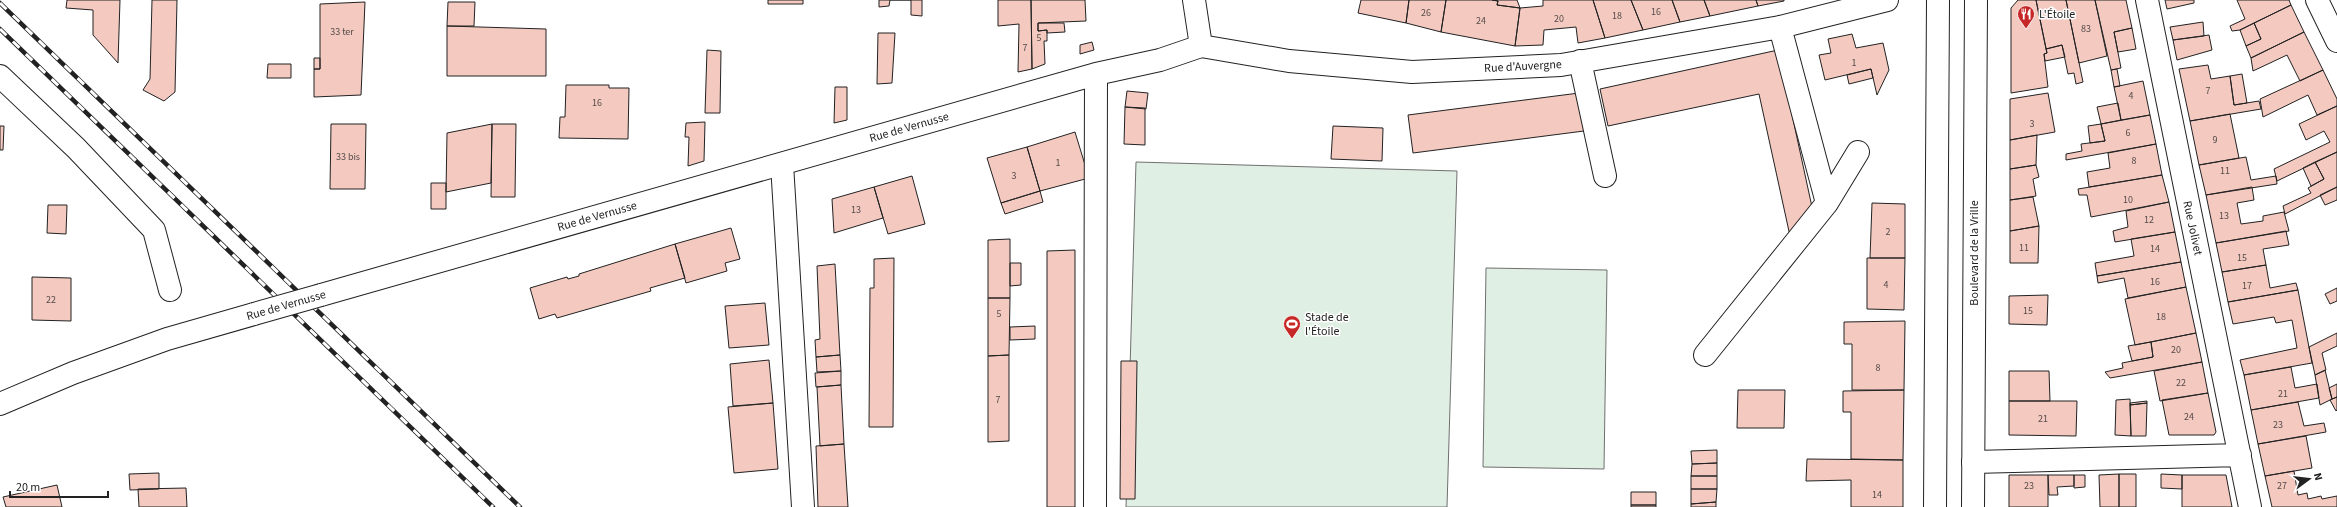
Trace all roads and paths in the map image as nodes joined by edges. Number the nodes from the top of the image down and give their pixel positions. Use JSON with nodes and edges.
{"nodes":[{"id":1,"x":1194,"y":0,"type":"edge"},
{"id":2,"x":1887,"y":0,"type":"edge"},
{"id":3,"x":1938,"y":0,"type":"edge"},
{"id":4,"x":1976,"y":0,"type":"edge"},
{"id":5,"x":2147,"y":0,"type":"edge"},
{"id":6,"x":2317,"y":0,"type":"edge"},
{"id":7,"x":1780,"y":27,"type":"junction"},
{"id":8,"x":2337,"y":41,"type":"edge"},
{"id":9,"x":1201,"y":46,"type":"junction"},
{"id":10,"x":1580,"y":61,"type":"junction"},
{"id":11,"x":1096,"y":74,"type":"junction"},
{"id":12,"x":0,"y":76,"type":"edge"},
{"id":13,"x":1858,"y":152,"type":"dead end"},
{"id":14,"x":782,"y":164,"type":"junction"},
{"id":15,"x":1605,"y":176,"type":"dead end"},
{"id":16,"x":1827,"y":203,"type":"junction"},
{"id":17,"x":170,"y":290,"type":"dead end"},
{"id":18,"x":1705,"y":355,"type":"dead end"},
{"id":19,"x":0,"y":404,"type":"edge"},
{"id":20,"x":2240,"y":455,"type":"junction"},
{"id":21,"x":1973,"y":462,"type":"junction"},
{"id":22,"x":803,"y":507,"type":"edge"},
{"id":23,"x":1095,"y":507,"type":"edge"},
{"id":24,"x":1935,"y":507,"type":"edge"},
{"id":25,"x":1973,"y":507,"type":"edge"},
{"id":26,"x":2250,"y":507,"type":"edge"}],
"edges":[{"from":1,"to":9,"type":"street"},
{"from":2,"to":7,"type":"street","name":"Rue d'Auvergne"},
{"from":3,"to":24,"type":"street"},
{"from":4,"to":21,"type":"street","name":"Boulevard de la Vrille"},
{"from":5,"to":20,"type":"street","name":"Rue Jolivet"},
{"from":6,"to":8,"type":"street"},
{"from":7,"to":10,"type":"street","name":"Rue d'Auvergne"},
{"from":7,"to":16,"type":"street"},
{"from":9,"to":10,"type":"street","name":"Rue d'Auvergne"},
{"from":9,"to":11,"type":"street","name":"Rue de Vernusse"},
{"from":10,"to":15,"type":"street"},
{"from":11,"to":14,"type":"street","name":"Rue de Vernusse"},
{"from":11,"to":23,"type":"street"},
{"from":12,"to":17,"type":"street"},
{"from":13,"to":16,"type":"street"},
{"from":14,"to":19,"type":"street","name":"Rue de Vernusse","bridge":true},
{"from":14,"to":22,"type":"street"},
{"from":16,"to":18,"type":"street"},
{"from":20,"to":21,"type":"street"},
{"from":20,"to":26,"type":"street","name":"Rue Jolivet"},
{"from":21,"to":25,"type":"street","name":"Boulevard de la Vrille"}]}
